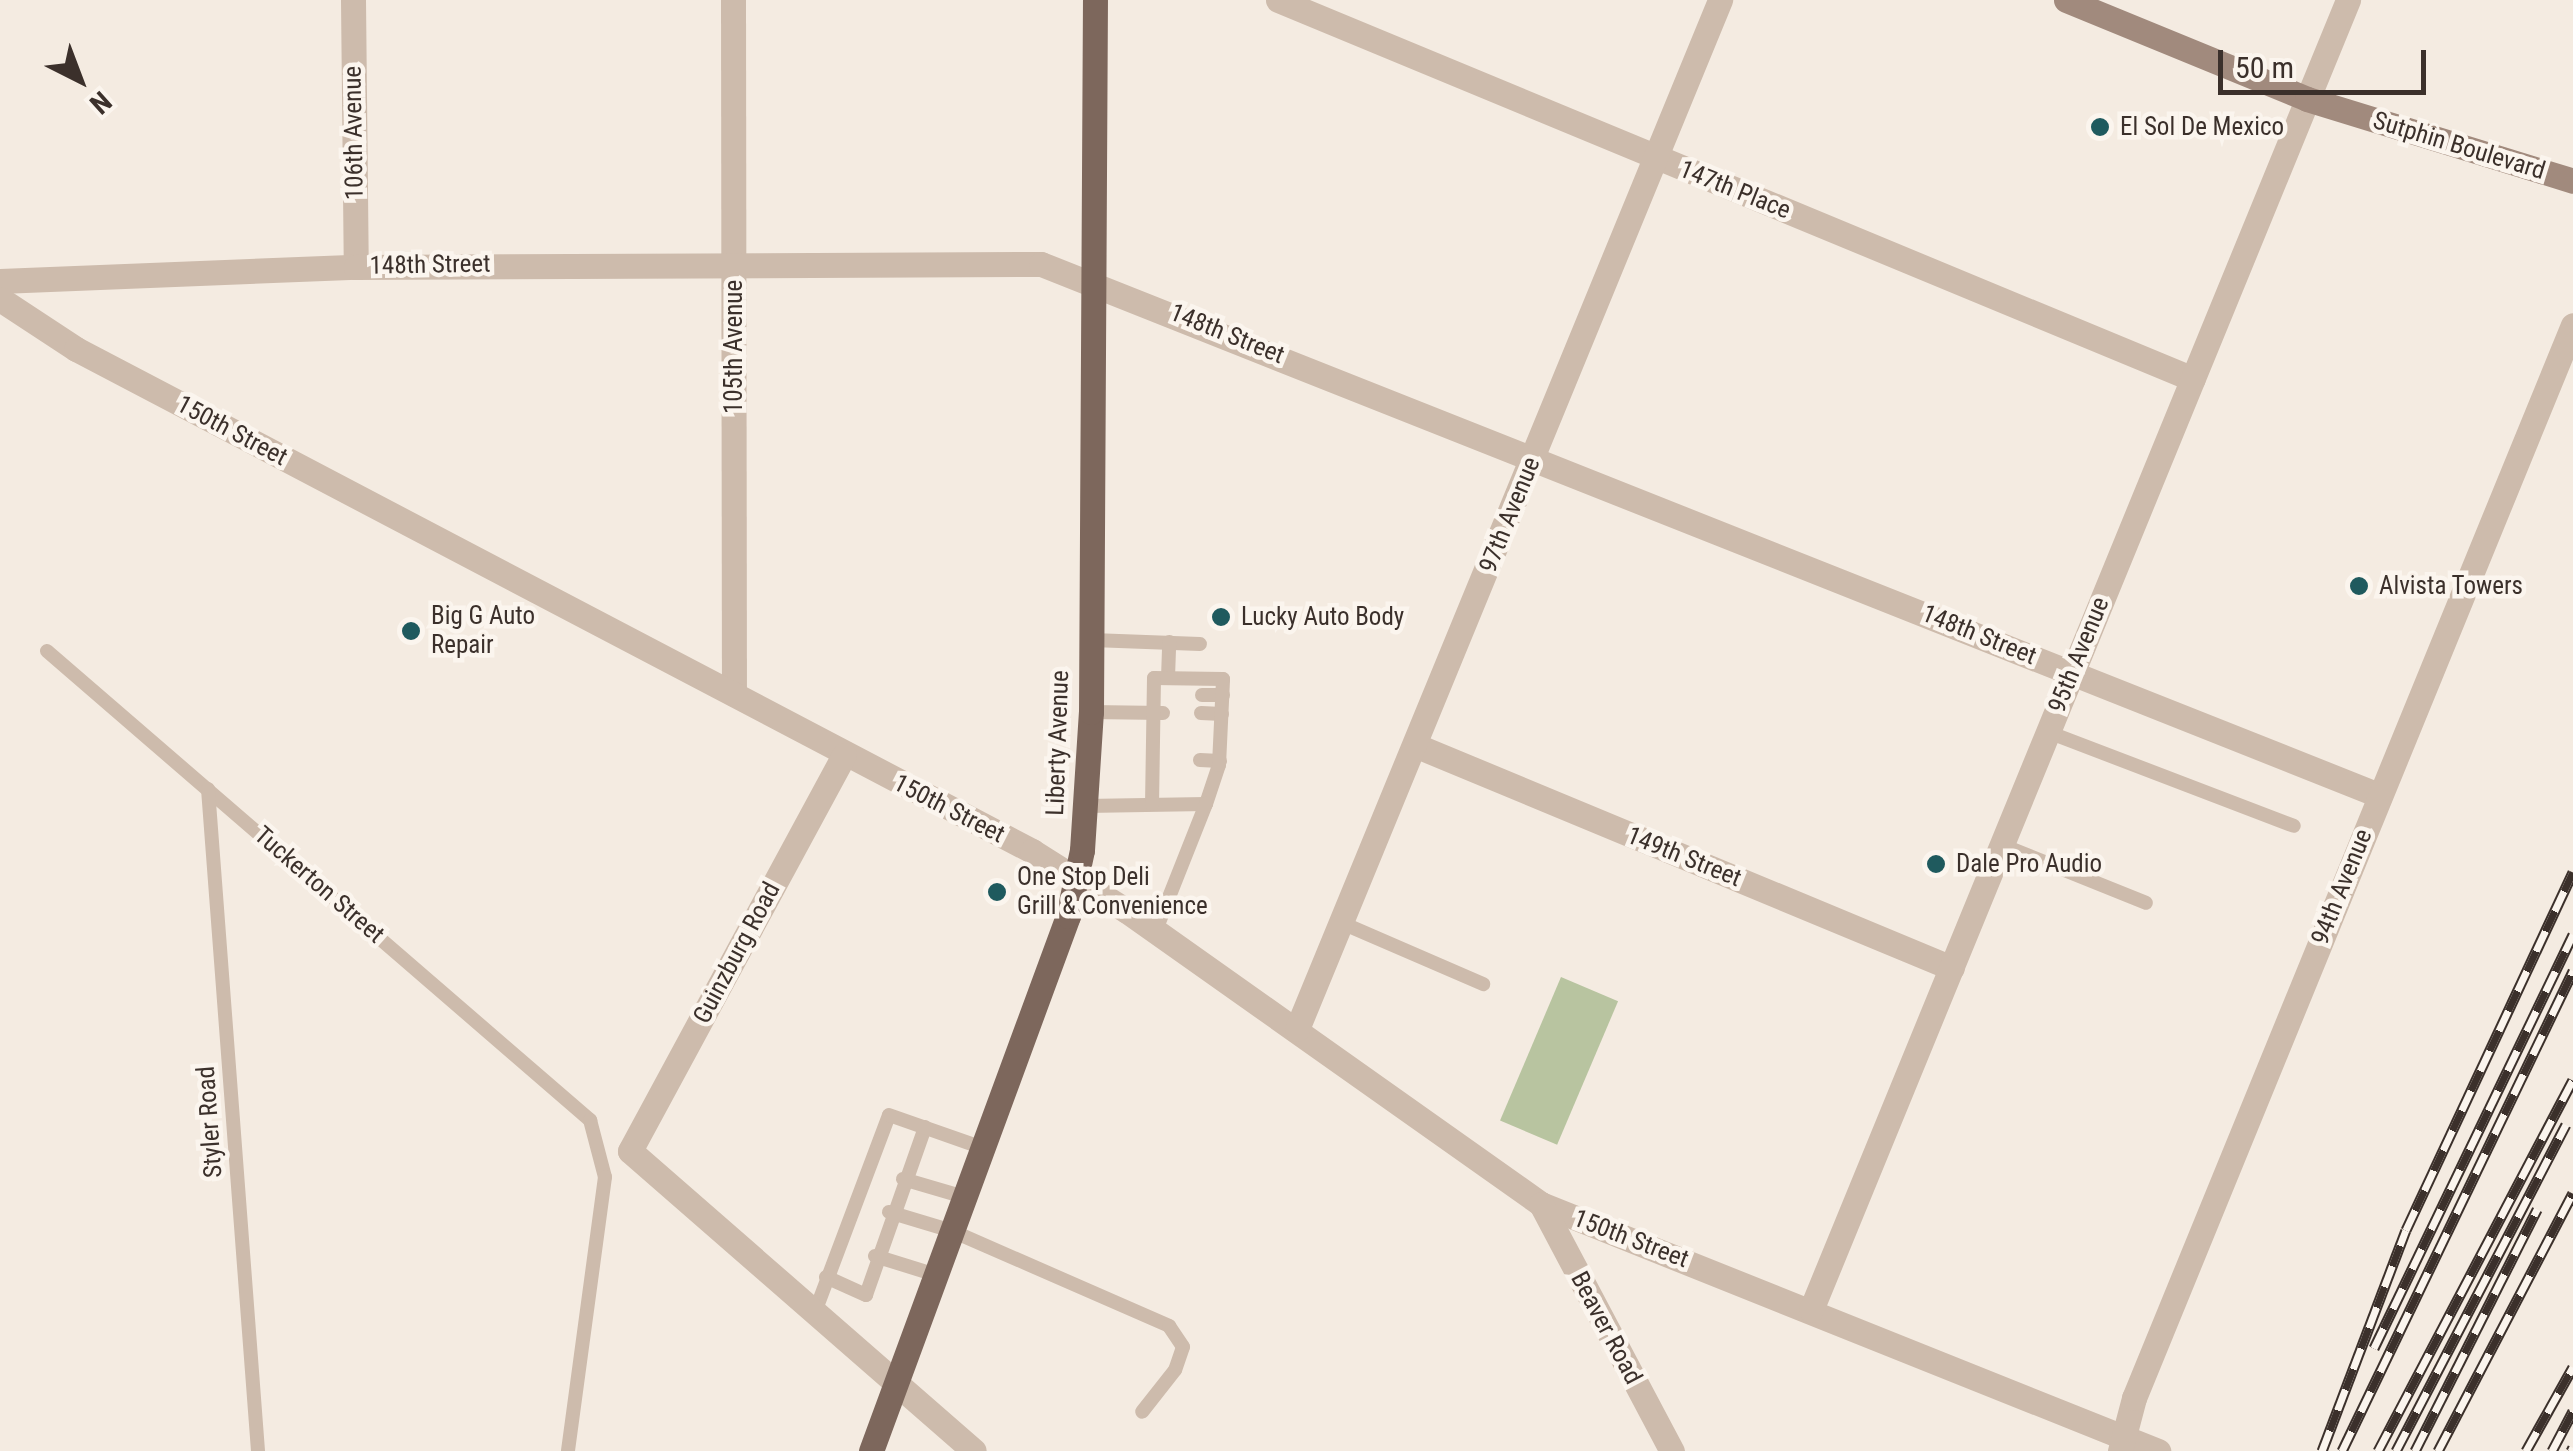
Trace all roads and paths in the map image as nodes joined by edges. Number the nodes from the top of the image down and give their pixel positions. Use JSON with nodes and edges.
{"nodes":[{"id":1,"x":352,"y":0,"type":"edge"},
{"id":2,"x":733,"y":0,"type":"edge"},
{"id":3,"x":1096,"y":0,"type":"edge"},
{"id":4,"x":1278,"y":0,"type":"edge"},
{"id":5,"x":1720,"y":0,"type":"edge"},
{"id":6,"x":2066,"y":0,"type":"edge"},
{"id":7,"x":2348,"y":0,"type":"edge"},
{"id":8,"x":2307,"y":99,"type":"junction"},
{"id":9,"x":1660,"y":158,"type":"junction"},
{"id":10,"x":2573,"y":181,"type":"edge"},
{"id":11,"x":734,"y":260,"type":"junction"},
{"id":12,"x":356,"y":267,"type":"junction"},
{"id":13,"x":1093,"y":280,"type":"junction"},
{"id":14,"x":0,"y":281,"type":"edge"},
{"id":15,"x":0,"y":299,"type":"edge"},
{"id":16,"x":2573,"y":325,"type":"edge"},
{"id":17,"x":2193,"y":379,"type":"junction"},
{"id":18,"x":1533,"y":456,"type":"junction"},
{"id":19,"x":1092,"y":640,"type":"junction"},
{"id":20,"x":1169,"y":642,"type":"junction"},
{"id":21,"x":1200,"y":644,"type":"dead end"},
{"id":22,"x":47,"y":651,"type":"dead end"},
{"id":23,"x":2072,"y":672,"type":"junction"},
{"id":24,"x":1168,"y":678,"type":"junction"},
{"id":25,"x":734,"y":694,"type":"junction"},
{"id":26,"x":1202,"y":695,"type":"dead end"},
{"id":27,"x":1223,"y":695,"type":"junction"},
{"id":28,"x":1091,"y":712,"type":"junction"},
{"id":29,"x":1158,"y":713,"type":"junction"},
{"id":30,"x":1201,"y":713,"type":"dead end"},
{"id":31,"x":1222,"y":714,"type":"junction"},
{"id":32,"x":2048,"y":732,"type":"junction"},
{"id":33,"x":1416,"y":746,"type":"junction"},
{"id":34,"x":844,"y":755,"type":"junction"},
{"id":35,"x":1200,"y":760,"type":"dead end"},
{"id":36,"x":1220,"y":761,"type":"junction"},
{"id":37,"x":208,"y":790,"type":"junction"},
{"id":38,"x":2379,"y":795,"type":"junction"},
{"id":39,"x":1152,"y":804,"type":"junction"},
{"id":40,"x":1206,"y":804,"type":"junction"},
{"id":41,"x":1086,"y":806,"type":"junction"},
{"id":42,"x":2294,"y":826,"type":"dead end"},
{"id":43,"x":2002,"y":845,"type":"junction"},
{"id":44,"x":1074,"y":878,"type":"junction"},
{"id":45,"x":2146,"y":903,"type":"dead end"},
{"id":46,"x":1342,"y":923,"type":"junction"},
{"id":47,"x":1156,"y":930,"type":"junction"},
{"id":48,"x":1952,"y":968,"type":"junction"},
{"id":49,"x":1483,"y":984,"type":"dead end"},
{"id":50,"x":1298,"y":1029,"type":"junction"},
{"id":51,"x":925,"y":1128,"type":"junction"},
{"id":52,"x":983,"y":1148,"type":"junction"},
{"id":53,"x":904,"y":1179,"type":"junction"},
{"id":54,"x":964,"y":1197,"type":"junction"},
{"id":55,"x":1541,"y":1204,"type":"junction"},
{"id":56,"x":892,"y":1213,"type":"junction"},
{"id":57,"x":952,"y":1231,"type":"junction"},
{"id":58,"x":877,"y":1256,"type":"junction"},
{"id":59,"x":936,"y":1276,"type":"junction"},
{"id":60,"x":826,"y":1277,"type":"junction"},
{"id":61,"x":1810,"y":1310,"type":"junction"},
{"id":62,"x":816,"y":1312,"type":"junction"},
{"id":63,"x":897,"y":1382,"type":"junction"},
{"id":64,"x":1142,"y":1412,"type":"dead end"},
{"id":65,"x":2122,"y":1443,"type":"edge"},
{"id":66,"x":258,"y":1451,"type":"edge"},
{"id":67,"x":568,"y":1451,"type":"edge"},
{"id":68,"x":871,"y":1451,"type":"edge"},
{"id":69,"x":974,"y":1451,"type":"edge"},
{"id":70,"x":1672,"y":1451,"type":"edge"},
{"id":71,"x":2158,"y":1451,"type":"edge"}],
"edges":[{"from":1,"to":12,"type":"street","name":"106th Avenue"},
{"from":2,"to":11,"type":"street","name":"105th Avenue"},
{"from":3,"to":13,"type":"main road","name":"Liberty Avenue"},
{"from":4,"to":9,"type":"street","name":"147th Place"},
{"from":5,"to":9,"type":"street","name":"97th Avenue"},
{"from":6,"to":8,"type":"main road","name":"Sutphin Boulevard"},
{"from":7,"to":8,"type":"street","name":"95th Avenue"},
{"from":8,"to":10,"type":"main road","name":"Sutphin Boulevard"},
{"from":8,"to":17,"type":"street","name":"95th Avenue"},
{"from":9,"to":17,"type":"street","name":"147th Place"},
{"from":9,"to":18,"type":"street","name":"97th Avenue"},
{"from":11,"to":12,"type":"street","name":"148th Street"},
{"from":11,"to":13,"type":"street","name":"148th Street"},
{"from":11,"to":25,"type":"street","name":"105th Avenue"},
{"from":12,"to":14,"type":"street","name":"148th Street"},
{"from":13,"to":18,"type":"street","name":"148th Street"},
{"from":13,"to":19,"type":"main road","name":"Liberty Avenue"},
{"from":15,"to":25,"type":"street","name":"150th Street"},
{"from":16,"to":38,"type":"street","name":"94th Avenue"},
{"from":17,"to":23,"type":"street","name":"95th Avenue"},
{"from":18,"to":23,"type":"street","name":"148th Street"},
{"from":18,"to":33,"type":"street","name":"97th Avenue"},
{"from":19,"to":20,"type":"lane"},
{"from":19,"to":28,"type":"main road","name":"Liberty Avenue"},
{"from":20,"to":21,"type":"lane"},
{"from":20,"to":24,"type":"lane"},
{"from":22,"to":37,"type":"lane","name":"Tuckerton Street"},
{"from":23,"to":32,"type":"street","name":"95th Avenue"},
{"from":23,"to":38,"type":"street","name":"148th Street"},
{"from":24,"to":27,"type":"lane"},
{"from":24,"to":29,"type":"lane"},
{"from":25,"to":34,"type":"street","name":"150th Street"},
{"from":26,"to":27,"type":"lane"},
{"from":27,"to":31,"type":"lane"},
{"from":28,"to":29,"type":"lane"},
{"from":28,"to":41,"type":"main road","name":"Liberty Avenue"},
{"from":29,"to":39,"type":"lane"},
{"from":30,"to":31,"type":"lane"},
{"from":31,"to":36,"type":"lane"},
{"from":32,"to":42,"type":"lane"},
{"from":32,"to":43,"type":"street","name":"95th Avenue"},
{"from":33,"to":46,"type":"street","name":"97th Avenue"},
{"from":33,"to":48,"type":"street","name":"149th Street"},
{"from":34,"to":44,"type":"street","name":"150th Street"},
{"from":34,"to":62,"type":"street","name":"Guinzburg Road"},
{"from":35,"to":36,"type":"lane"},
{"from":36,"to":40,"type":"lane"},
{"from":37,"to":66,"type":"lane","name":"Styler Road"},
{"from":37,"to":67,"type":"lane","name":"Tuckerton Street"},
{"from":38,"to":65,"type":"street","name":"94th Avenue"},
{"from":39,"to":40,"type":"lane"},
{"from":39,"to":41,"type":"lane"},
{"from":40,"to":47,"type":"lane"},
{"from":41,"to":44,"type":"main road","name":"Liberty Avenue"},
{"from":43,"to":45,"type":"lane"},
{"from":43,"to":48,"type":"street","name":"95th Avenue"},
{"from":44,"to":47,"type":"street","name":"150th Street"},
{"from":44,"to":52,"type":"main road","name":"Liberty Avenue"},
{"from":46,"to":49,"type":"lane"},
{"from":46,"to":50,"type":"street","name":"97th Avenue"},
{"from":47,"to":50,"type":"street","name":"150th Street"},
{"from":48,"to":61,"type":"street","name":"95th Avenue"},
{"from":50,"to":55,"type":"street","name":"150th Street"},
{"from":51,"to":52,"type":"lane"},
{"from":51,"to":53,"type":"lane"},
{"from":51,"to":60,"type":"lane"},
{"from":52,"to":54,"type":"main road","name":"Liberty Avenue"},
{"from":53,"to":54,"type":"lane"},
{"from":53,"to":56,"type":"lane"},
{"from":54,"to":57,"type":"main road","name":"Liberty Avenue"},
{"from":55,"to":61,"type":"street","name":"150th Street"},
{"from":55,"to":70,"type":"street","name":"Beaver Road"},
{"from":56,"to":57,"type":"lane"},
{"from":56,"to":58,"type":"lane"},
{"from":57,"to":59,"type":"main road","name":"Liberty Avenue"},
{"from":57,"to":64,"type":"lane"},
{"from":58,"to":59,"type":"lane"},
{"from":58,"to":60,"type":"lane"},
{"from":59,"to":63,"type":"main road","name":"Liberty Avenue"},
{"from":60,"to":62,"type":"lane"},
{"from":61,"to":65,"type":"street","name":"150th Street"},
{"from":62,"to":63,"type":"street"},
{"from":63,"to":68,"type":"main road","name":"Liberty Avenue"},
{"from":63,"to":69,"type":"street"},
{"from":65,"to":71,"type":"street","name":"150th Street"}]}
